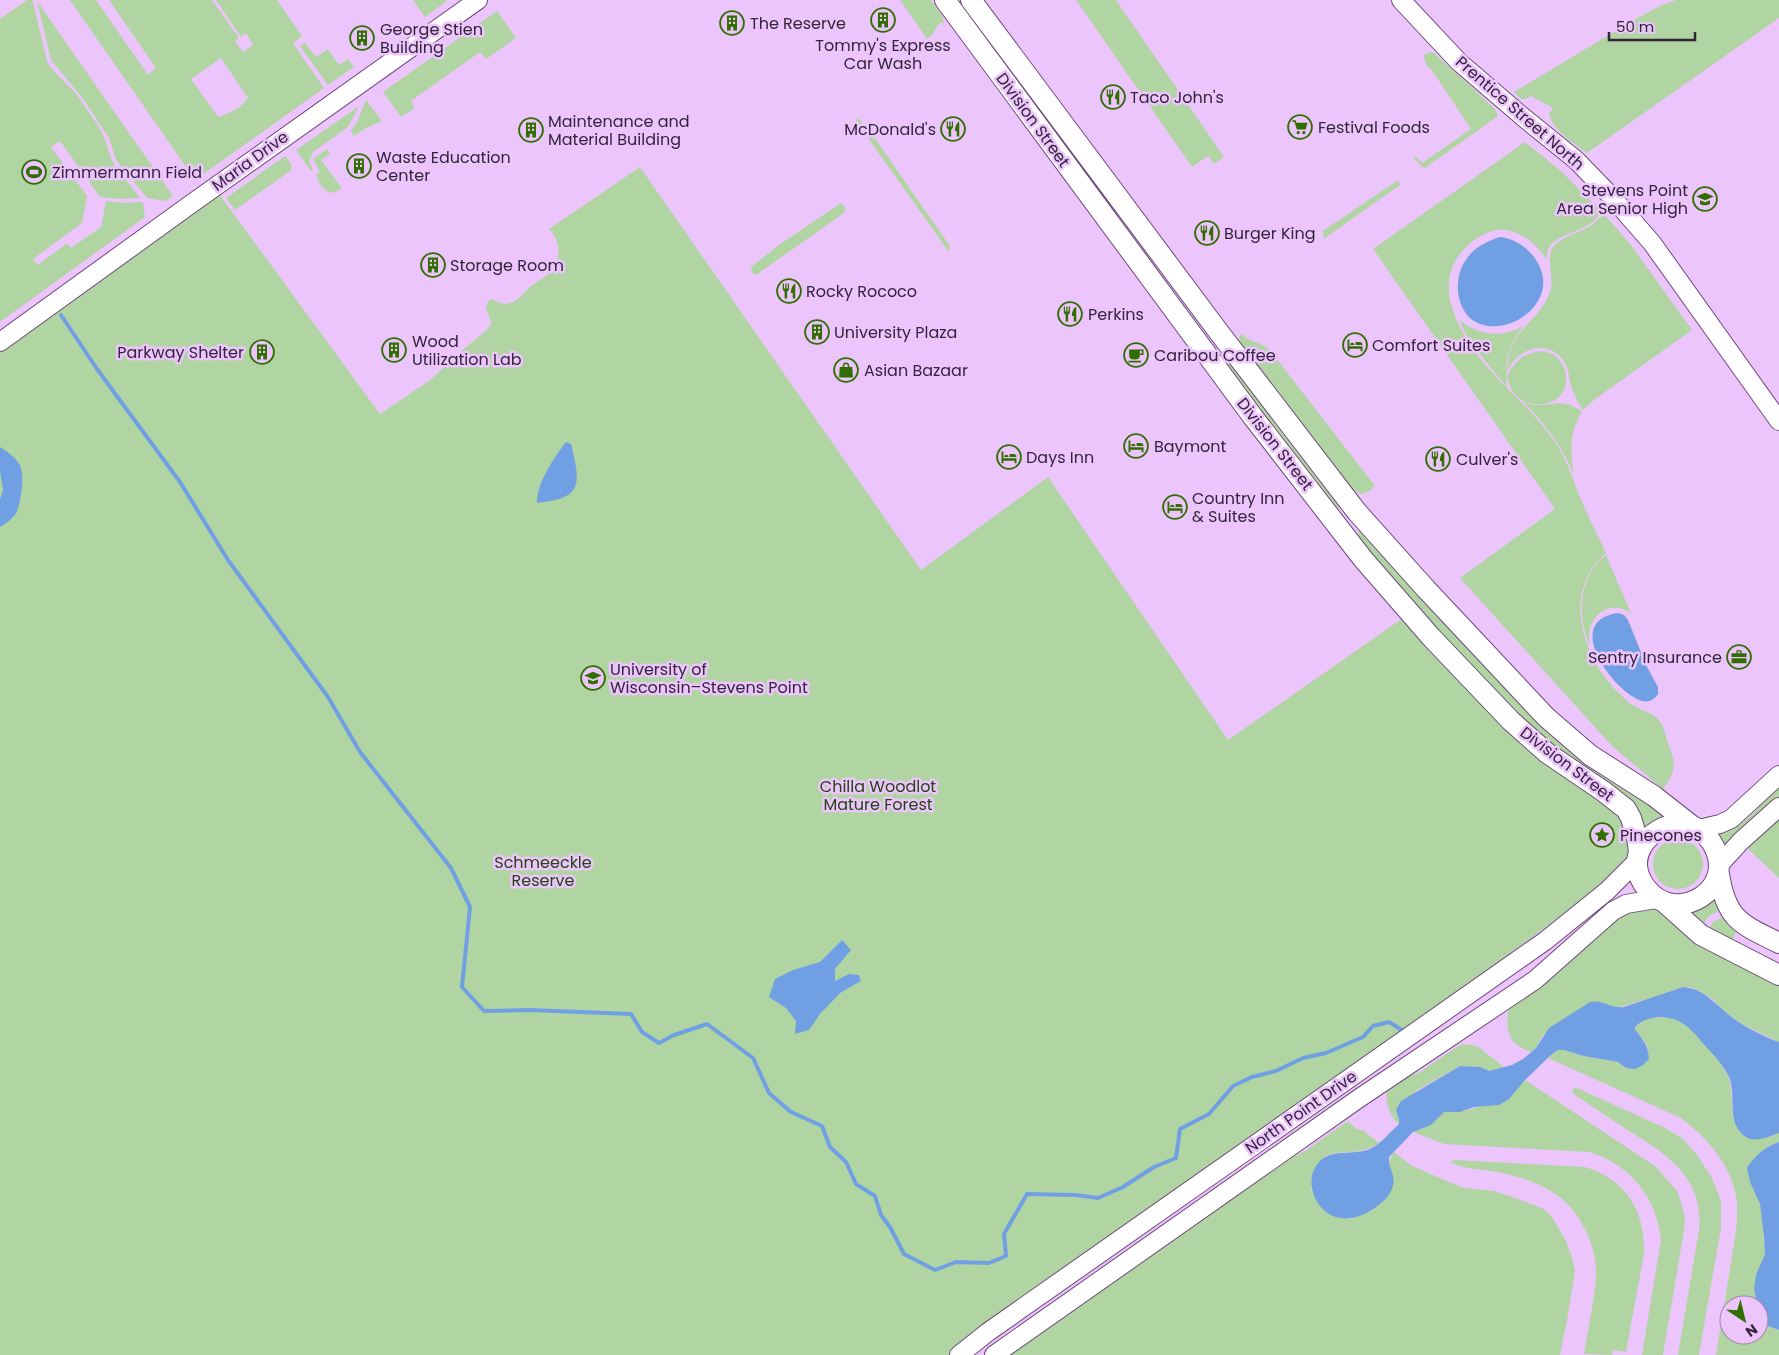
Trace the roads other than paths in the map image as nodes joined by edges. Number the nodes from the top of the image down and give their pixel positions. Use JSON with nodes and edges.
{"nodes":[{"id":1,"x":478,"y":0,"type":"edge"},
{"id":2,"x":945,"y":0,"type":"edge"},
{"id":3,"x":970,"y":0,"type":"edge"},
{"id":4,"x":1401,"y":0,"type":"edge"},
{"id":5,"x":0,"y":342,"type":"edge"},
{"id":6,"x":1779,"y":421,"type":"edge"},
{"id":7,"x":1779,"y":775,"type":"edge"},
{"id":8,"x":1779,"y":808,"type":"edge"},
{"id":9,"x":1695,"y":827,"type":"junction"},
{"id":10,"x":1638,"y":856,"type":"junction"},
{"id":11,"x":1720,"y":869,"type":"junction"},
{"id":12,"x":1660,"y":901,"type":"junction"},
{"id":13,"x":1779,"y":943,"type":"edge"},
{"id":14,"x":1779,"y":975,"type":"edge"},
{"id":15,"x":959,"y":1355,"type":"edge"},
{"id":16,"x":994,"y":1355,"type":"edge"}],
"edges":[{"from":1,"to":5,"type":"street","name":"Maria Drive"},
{"from":2,"to":10,"type":"main road","name":"Division Street"},
{"from":3,"to":9,"type":"main road","name":"Division Street"},
{"from":4,"to":6,"type":"street","name":"Prentice Street North"},
{"from":7,"to":9,"type":"street"},
{"from":8,"to":11,"type":"street"},
{"from":9,"to":10,"type":"main road"},
{"from":9,"to":11,"type":"main road"},
{"from":10,"to":12,"type":"main road"},
{"from":10,"to":15,"type":"street","name":"North Point Drive"},
{"from":11,"to":12,"type":"main road"},
{"from":11,"to":13,"type":"main road"},
{"from":12,"to":14,"type":"main road"},
{"from":12,"to":16,"type":"street","name":"North Point Drive"}]}
